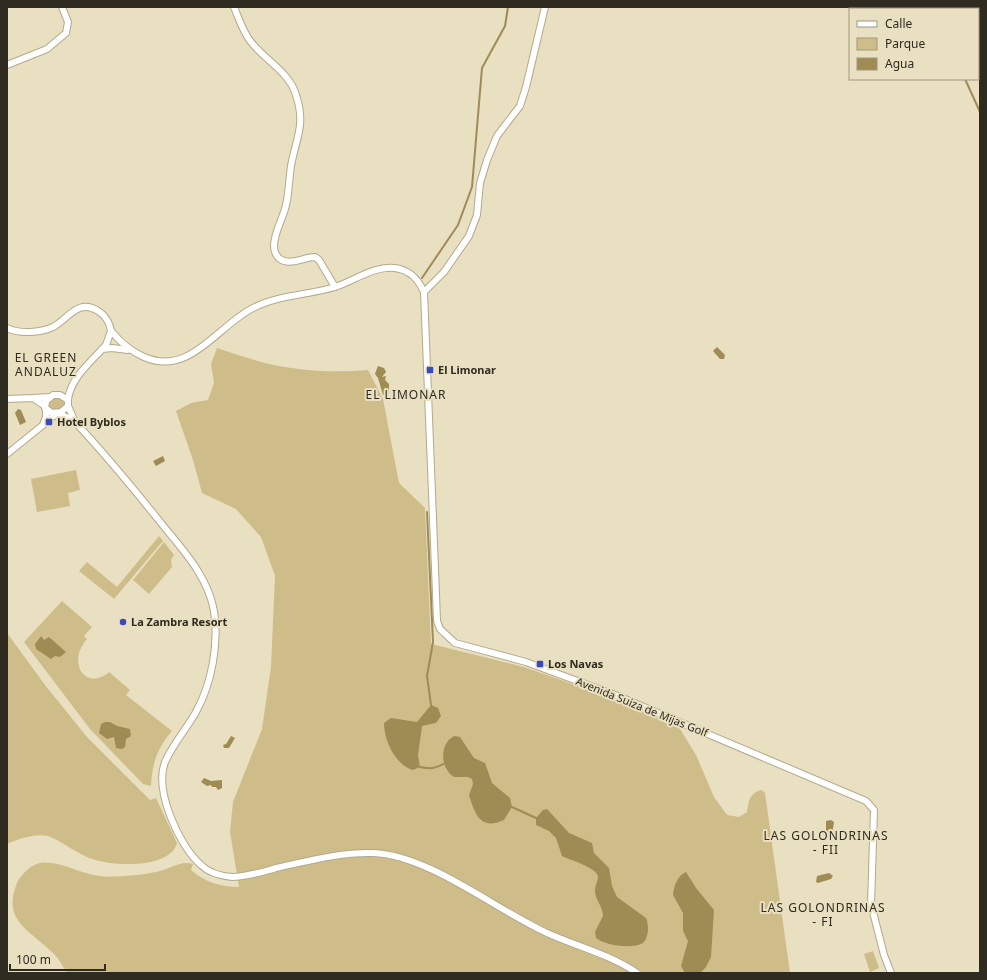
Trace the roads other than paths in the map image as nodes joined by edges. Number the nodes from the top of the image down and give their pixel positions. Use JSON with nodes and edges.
{"nodes":[{"id":1,"x":62,"y":7,"type":"edge"},
{"id":2,"x":234,"y":7,"type":"edge"},
{"id":3,"x":545,"y":7,"type":"edge"},
{"id":4,"x":7,"y":65,"type":"edge"},
{"id":5,"x":335,"y":287,"type":"junction"},
{"id":6,"x":424,"y":292,"type":"junction"},
{"id":7,"x":7,"y":328,"type":"edge"},
{"id":8,"x":111,"y":331,"type":"junction"},
{"id":9,"x":102,"y":349,"type":"junction"},
{"id":10,"x":130,"y":350,"type":"junction"},
{"id":11,"x":50,"y":396,"type":"junction"},
{"id":12,"x":33,"y":398,"type":"junction"},
{"id":13,"x":7,"y":399,"type":"edge"},
{"id":14,"x":68,"y":403,"type":"junction"},
{"id":15,"x":46,"y":408,"type":"junction"},
{"id":16,"x":57,"y":413,"type":"junction"},
{"id":17,"x":75,"y":422,"type":"junction"},
{"id":18,"x":43,"y":425,"type":"junction"},
{"id":19,"x":7,"y":454,"type":"edge"},
{"id":20,"x":637,"y":973,"type":"edge"},
{"id":21,"x":891,"y":973,"type":"edge"}],
"edges":[{"from":1,"to":4,"type":"street"},
{"from":2,"to":5,"type":"street"},
{"from":3,"to":6,"type":"street"},
{"from":5,"to":6,"type":"street","name":"Avenida Suiza de Mijas Golf"},
{"from":5,"to":10,"type":"street"},
{"from":6,"to":21,"type":"street","name":"Avenida Suiza de Mijas Golf"},
{"from":7,"to":8,"type":"street"},
{"from":8,"to":9,"type":"street"},
{"from":8,"to":10,"type":"street"},
{"from":9,"to":10,"type":"street"},
{"from":9,"to":14,"type":"street"},
{"from":11,"to":12,"type":"street"},
{"from":11,"to":14,"type":"street"},
{"from":11,"to":15,"type":"street"},
{"from":12,"to":13,"type":"street"},
{"from":12,"to":15,"type":"street"},
{"from":14,"to":16,"type":"street"},
{"from":14,"to":17,"type":"street"},
{"from":15,"to":16,"type":"street"},
{"from":15,"to":18,"type":"street"},
{"from":16,"to":17,"type":"street"},
{"from":16,"to":18,"type":"street"},
{"from":17,"to":20,"type":"street"},
{"from":18,"to":19,"type":"street"}]}
